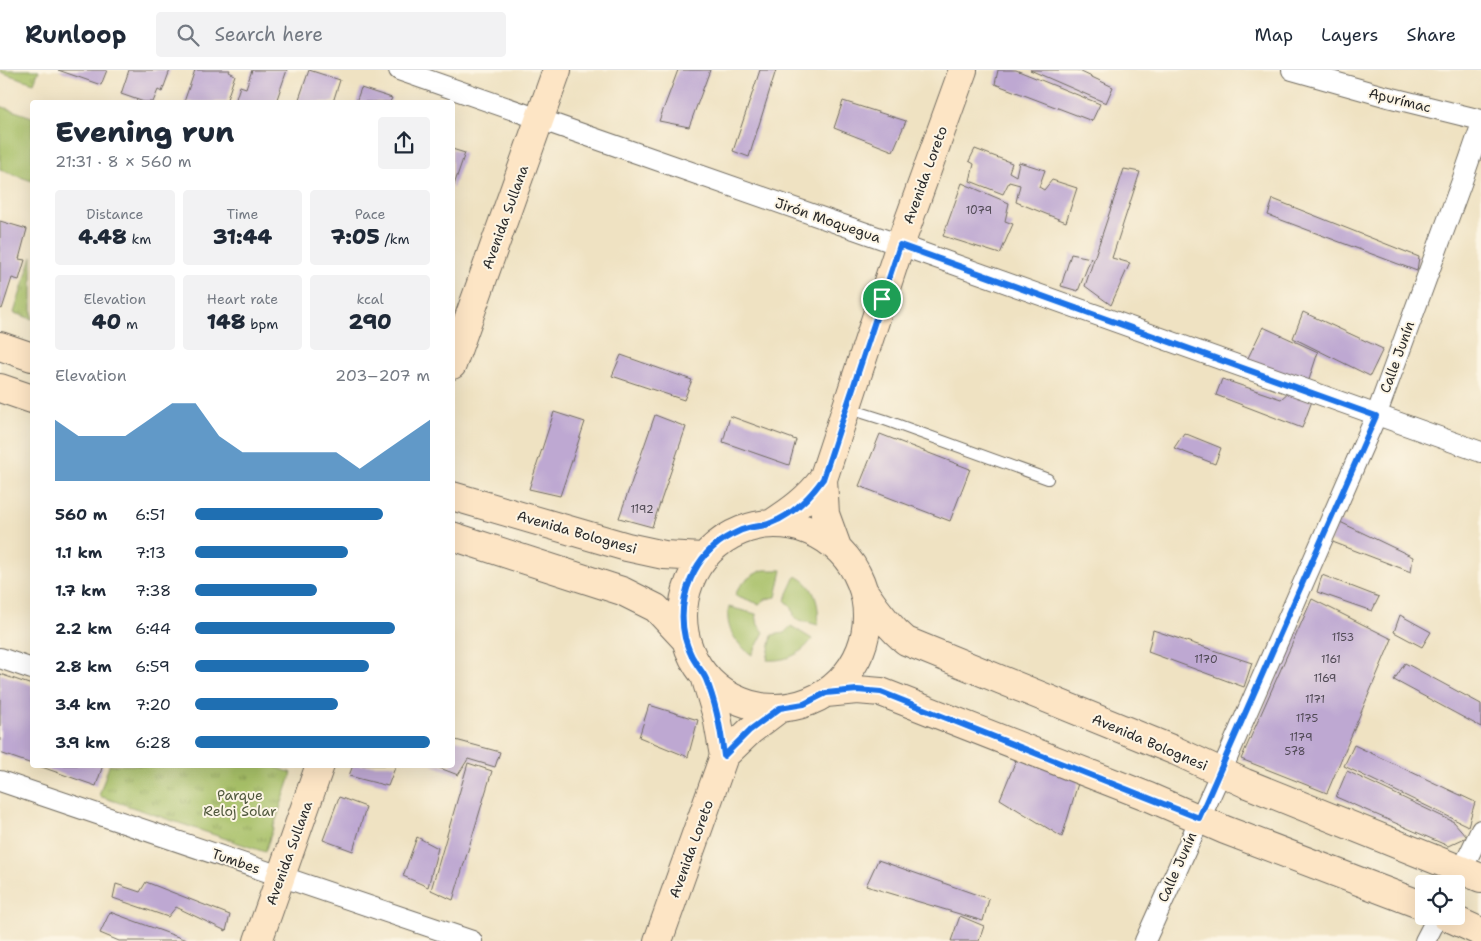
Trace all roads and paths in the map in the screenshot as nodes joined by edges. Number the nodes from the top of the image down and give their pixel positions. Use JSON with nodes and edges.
{"nodes":[{"id":1,"x":399,"y":70,"type":"edge"},
{"id":2,"x":557,"y":70,"type":"edge"},
{"id":3,"x":963,"y":70,"type":"edge"},
{"id":4,"x":1292,"y":70,"type":"edge"},
{"id":5,"x":540,"y":120,"type":"junction"},
{"id":6,"x":1481,"y":120,"type":"edge"},
{"id":7,"x":1481,"y":126,"type":"edge"},
{"id":8,"x":900,"y":245,"type":"junction"},
{"id":9,"x":0,"y":346,"type":"edge"},
{"id":10,"x":30,"y":356,"type":"edge"},
{"id":11,"x":455,"y":357,"type":"edge"},
{"id":12,"x":0,"y":388,"type":"edge"},
{"id":13,"x":30,"y":398,"type":"edge"},
{"id":14,"x":845,"y":408,"type":"junction"},
{"id":15,"x":1376,"y":416,"type":"junction"},
{"id":16,"x":1481,"y":452,"type":"edge"},
{"id":17,"x":823,"y":479,"type":"junction"},
{"id":18,"x":1048,"y":479,"type":"dead end"},
{"id":19,"x":455,"y":497,"type":"edge"},
{"id":20,"x":771,"y":524,"type":"junction"},
{"id":21,"x":455,"y":537,"type":"edge"},
{"id":22,"x":837,"y":547,"type":"junction"},
{"id":23,"x":703,"y":557,"type":"junction"},
{"id":24,"x":865,"y":593,"type":"junction"},
{"id":25,"x":685,"y":639,"type":"junction"},
{"id":26,"x":0,"y":658,"type":"edge"},
{"id":27,"x":30,"y":668,"type":"edge"},
{"id":28,"x":705,"y":676,"type":"junction"},
{"id":29,"x":826,"y":693,"type":"junction"},
{"id":30,"x":780,"y":708,"type":"junction"},
{"id":31,"x":724,"y":756,"type":"junction"},
{"id":32,"x":316,"y":768,"type":"edge"},
{"id":33,"x":1221,"y":772,"type":"junction"},
{"id":34,"x":0,"y":780,"type":"edge"},
{"id":35,"x":1199,"y":818,"type":"junction"},
{"id":36,"x":1481,"y":830,"type":"edge"},
{"id":37,"x":281,"y":876,"type":"junction"},
{"id":38,"x":1466,"y":877,"type":"edge"},
{"id":39,"x":1415,"y":902,"type":"edge"},
{"id":40,"x":1433,"y":925,"type":"edge"},
{"id":41,"x":1465,"y":925,"type":"edge"},
{"id":42,"x":1481,"y":932,"type":"edge"},
{"id":43,"x":258,"y":941,"type":"edge"},
{"id":44,"x":472,"y":941,"type":"edge"},
{"id":45,"x":658,"y":941,"type":"edge"},
{"id":46,"x":1144,"y":941,"type":"edge"},
{"id":47,"x":1425,"y":941,"type":"edge"}],
"edges":[{"from":1,"to":5,"type":"street","name":"Jirón Moquegua"},
{"from":2,"to":5,"type":"main road","name":"Avenida Sullana"},
{"from":3,"to":8,"type":"main road","name":"Avenida Loreto"},
{"from":4,"to":6,"type":"street","name":"Apurímac"},
{"from":5,"to":8,"type":"street","name":"Jirón Moquegua"},
{"from":5,"to":11,"type":"main road","name":"Avenida Sullana"},
{"from":7,"to":15,"type":"street","name":"Calle Junín"},
{"from":8,"to":14,"type":"main road","name":"Avenida Loreto"},
{"from":8,"to":15,"type":"street","name":"Jirón Moquegua"},
{"from":9,"to":10,"type":"main road"},
{"from":12,"to":13,"type":"main road"},
{"from":14,"to":17,"type":"main road","name":"Avenida Loreto"},
{"from":14,"to":18,"type":"lane"},
{"from":15,"to":16,"type":"street","name":"Jirón Moquegua"},
{"from":15,"to":33,"type":"street","name":"Calle Junín"},
{"from":17,"to":20,"type":"main road","name":"Avenida Loreto"},
{"from":17,"to":22,"type":"main road","name":"Avenida Loreto"},
{"from":19,"to":23,"type":"main road","name":"Avenida Bolognesi"},
{"from":20,"to":22,"type":"main road"},
{"from":20,"to":23,"type":"main road"},
{"from":21,"to":25,"type":"main road"},
{"from":22,"to":24,"type":"main road"},
{"from":23,"to":25,"type":"main road"},
{"from":24,"to":29,"type":"main road"},
{"from":24,"to":33,"type":"main road","name":"Avenida Bolognesi"},
{"from":25,"to":28,"type":"main road"},
{"from":26,"to":27,"type":"street"},
{"from":28,"to":30,"type":"main road"},
{"from":28,"to":31,"type":"main road","name":"Avenida Loreto"},
{"from":29,"to":30,"type":"main road"},
{"from":29,"to":35,"type":"main road"},
{"from":30,"to":31,"type":"main road","name":"Avenida Loreto"},
{"from":31,"to":45,"type":"main road","name":"Avenida Loreto"},
{"from":32,"to":37,"type":"main road","name":"Avenida Sullana"},
{"from":33,"to":35,"type":"street","name":"Calle Junín"},
{"from":33,"to":38,"type":"main road","name":"Avenida Bolognesi"},
{"from":34,"to":37,"type":"street","name":"Tumbes"},
{"from":35,"to":39,"type":"main road"},
{"from":35,"to":46,"type":"street","name":"Calle Junín"},
{"from":36,"to":38,"type":"street"},
{"from":37,"to":43,"type":"main road","name":"Avenida Sullana"},
{"from":37,"to":44,"type":"street","name":"Tumbes"},
{"from":40,"to":47,"type":"street"},
{"from":41,"to":42,"type":"main road"}]}
